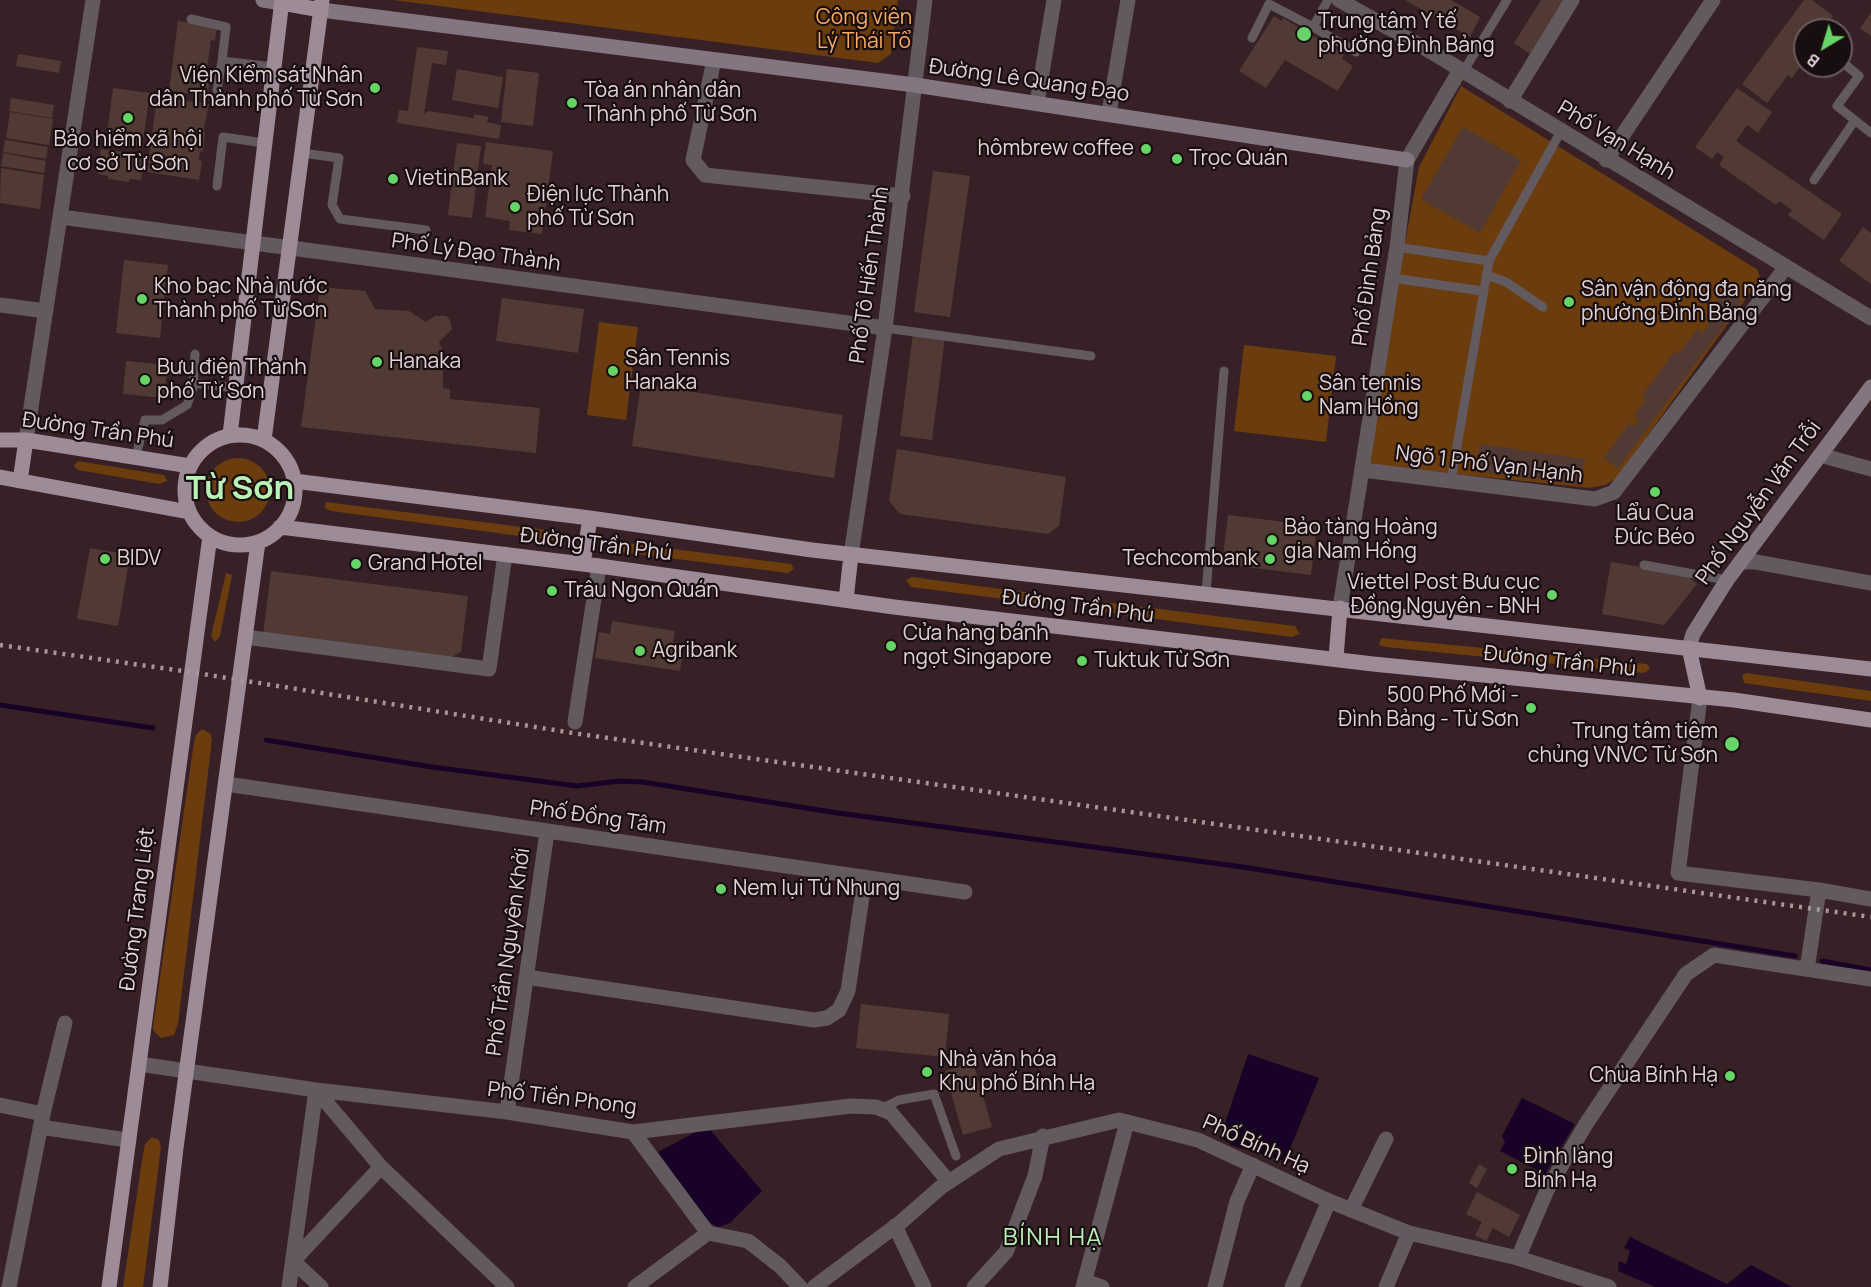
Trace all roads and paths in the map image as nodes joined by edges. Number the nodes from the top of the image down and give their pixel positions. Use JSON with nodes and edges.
{"nodes":[{"id":1,"x":93,"y":0,"type":"edge"},
{"id":2,"x":263,"y":0,"type":"edge"},
{"id":3,"x":925,"y":0,"type":"edge"},
{"id":4,"x":1054,"y":0,"type":"edge"},
{"id":5,"x":1128,"y":0,"type":"edge"},
{"id":6,"x":1328,"y":0,"type":"edge"},
{"id":7,"x":1339,"y":0,"type":"edge"},
{"id":8,"x":1507,"y":0,"type":"edge"},
{"id":9,"x":1572,"y":0,"type":"edge"},
{"id":10,"x":1713,"y":0,"type":"edge"},
{"id":11,"x":282,"y":2,"type":"edge"},
{"id":12,"x":322,"y":5,"type":"edge"},
{"id":13,"x":191,"y":19,"type":"dead end"},
{"id":14,"x":1313,"y":27,"type":"junction"},
{"id":15,"x":1252,"y":38,"type":"dead end"},
{"id":16,"x":1356,"y":52,"type":"dead end"},
{"id":17,"x":714,"y":60,"type":"junction"},
{"id":18,"x":222,"y":61,"type":"junction"},
{"id":19,"x":274,"y":67,"type":"junction"},
{"id":20,"x":1461,"y":71,"type":"junction"},
{"id":21,"x":1853,"y":71,"type":"edge"},
{"id":22,"x":915,"y":85,"type":"junction"},
{"id":23,"x":218,"y":90,"type":"dead end"},
{"id":24,"x":1510,"y":101,"type":"junction"},
{"id":25,"x":1036,"y":103,"type":"junction"},
{"id":26,"x":1109,"y":113,"type":"junction"},
{"id":27,"x":1855,"y":120,"type":"junction"},
{"id":28,"x":1561,"y":131,"type":"junction"},
{"id":29,"x":1871,"y":133,"type":"edge"},
{"id":30,"x":264,"y":143,"type":"junction"},
{"id":31,"x":302,"y":153,"type":"junction"},
{"id":32,"x":1407,"y":160,"type":"junction"},
{"id":33,"x":1606,"y":160,"type":"junction"},
{"id":34,"x":1814,"y":180,"type":"dead end"},
{"id":35,"x":217,"y":186,"type":"dead end"},
{"id":36,"x":903,"y":196,"type":"junction"},
{"id":37,"x":61,"y":217,"type":"junction"},
{"id":38,"x":426,"y":230,"type":"dead end"},
{"id":39,"x":251,"y":244,"type":"junction"},
{"id":40,"x":1397,"y":247,"type":"junction"},
{"id":41,"x":290,"y":250,"type":"junction"},
{"id":42,"x":1489,"y":261,"type":"junction"},
{"id":43,"x":1786,"y":267,"type":"junction"},
{"id":44,"x":1486,"y":275,"type":"junction"},
{"id":45,"x":1392,"y":278,"type":"junction"},
{"id":46,"x":1482,"y":291,"type":"junction"},
{"id":47,"x":0,"y":304,"type":"edge"},
{"id":48,"x":1543,"y":307,"type":"dead end"},
{"id":49,"x":46,"y":310,"type":"junction"},
{"id":50,"x":1871,"y":318,"type":"edge"},
{"id":51,"x":885,"y":328,"type":"junction"},
{"id":52,"x":195,"y":354,"type":"dead end"},
{"id":53,"x":1091,"y":356,"type":"dead end"},
{"id":54,"x":1224,"y":371,"type":"dead end"},
{"id":55,"x":193,"y":383,"type":"junction"},
{"id":56,"x":1871,"y":387,"type":"edge"},
{"id":57,"x":235,"y":388,"type":"junction"},
{"id":58,"x":230,"y":435,"type":"junction"},
{"id":59,"x":0,"y":440,"type":"edge"},
{"id":60,"x":26,"y":440,"type":"junction"},
{"id":61,"x":264,"y":440,"type":"junction"},
{"id":62,"x":1820,"y":455,"type":"junction"},
{"id":63,"x":136,"y":456,"type":"junction"},
{"id":64,"x":190,"y":466,"type":"junction"},
{"id":65,"x":1871,"y":469,"type":"edge"},
{"id":66,"x":1363,"y":470,"type":"junction"},
{"id":67,"x":0,"y":477,"type":"edge"},
{"id":68,"x":20,"y":481,"type":"junction"},
{"id":69,"x":294,"y":481,"type":"junction"},
{"id":70,"x":1451,"y":481,"type":"junction"},
{"id":71,"x":189,"y":512,"type":"junction"},
{"id":72,"x":590,"y":518,"type":"junction"},
{"id":73,"x":280,"y":527,"type":"junction"},
{"id":74,"x":210,"y":536,"type":"junction"},
{"id":75,"x":258,"y":542,"type":"junction"},
{"id":76,"x":505,"y":555,"type":"junction"},
{"id":77,"x":851,"y":555,"type":"junction"},
{"id":78,"x":1740,"y":562,"type":"junction"},
{"id":79,"x":591,"y":565,"type":"junction"},
{"id":80,"x":1644,"y":565,"type":"dead end"},
{"id":81,"x":1727,"y":580,"type":"junction"},
{"id":82,"x":1871,"y":583,"type":"edge"},
{"id":83,"x":1206,"y":593,"type":"junction"},
{"id":84,"x":846,"y":600,"type":"junction"},
{"id":85,"x":1340,"y":608,"type":"junction"},
{"id":86,"x":245,"y":637,"type":"junction"},
{"id":87,"x":1689,"y":648,"type":"junction"},
{"id":88,"x":1336,"y":658,"type":"junction"},
{"id":89,"x":1871,"y":669,"type":"edge"},
{"id":90,"x":1700,"y":698,"type":"junction"},
{"id":91,"x":1871,"y":720,"type":"edge"},
{"id":92,"x":575,"y":722,"type":"dead end"},
{"id":93,"x":226,"y":784,"type":"junction"},
{"id":94,"x":547,"y":832,"type":"junction"},
{"id":95,"x":865,"y":877,"type":"junction"},
{"id":96,"x":1819,"y":890,"type":"junction"},
{"id":97,"x":965,"y":892,"type":"dead end"},
{"id":98,"x":1871,"y":899,"type":"edge"},
{"id":99,"x":1807,"y":969,"type":"junction"},
{"id":100,"x":526,"y":977,"type":"junction"},
{"id":101,"x":1871,"y":979,"type":"edge"},
{"id":102,"x":65,"y":1023,"type":"dead end"},
{"id":103,"x":139,"y":1064,"type":"junction"},
{"id":104,"x":188,"y":1070,"type":"junction"},
{"id":105,"x":316,"y":1090,"type":"junction"},
{"id":106,"x":0,"y":1105,"type":"edge"},
{"id":107,"x":881,"y":1109,"type":"junction"},
{"id":108,"x":507,"y":1112,"type":"junction"},
{"id":109,"x":41,"y":1121,"type":"junction"},
{"id":110,"x":1127,"y":1122,"type":"junction"},
{"id":111,"x":633,"y":1132,"type":"junction"},
{"id":112,"x":1043,"y":1136,"type":"junction"},
{"id":113,"x":1386,"y":1139,"type":"dead end"},
{"id":114,"x":127,"y":1140,"type":"junction"},
{"id":115,"x":956,"y":1156,"type":"dead end"},
{"id":116,"x":1253,"y":1166,"type":"junction"},
{"id":117,"x":381,"y":1167,"type":"junction"},
{"id":118,"x":949,"y":1182,"type":"junction"},
{"id":119,"x":1329,"y":1201,"type":"junction"},
{"id":120,"x":1351,"y":1210,"type":"junction"},
{"id":121,"x":895,"y":1226,"type":"junction"},
{"id":122,"x":708,"y":1233,"type":"junction"},
{"id":123,"x":1409,"y":1233,"type":"junction"},
{"id":124,"x":1518,"y":1258,"type":"junction"},
{"id":125,"x":293,"y":1261,"type":"junction"},
{"id":126,"x":1084,"y":1284,"type":"edge"},
{"id":127,"x":9,"y":1287,"type":"edge"},
{"id":128,"x":109,"y":1287,"type":"edge"},
{"id":129,"x":160,"y":1287,"type":"edge"},
{"id":130,"x":289,"y":1287,"type":"edge"},
{"id":131,"x":321,"y":1287,"type":"edge"},
{"id":132,"x":507,"y":1287,"type":"edge"},
{"id":133,"x":635,"y":1287,"type":"edge"},
{"id":134,"x":800,"y":1287,"type":"edge"},
{"id":135,"x":814,"y":1287,"type":"edge"},
{"id":136,"x":924,"y":1287,"type":"edge"},
{"id":137,"x":974,"y":1287,"type":"edge"},
{"id":138,"x":1102,"y":1287,"type":"edge"},
{"id":139,"x":1215,"y":1287,"type":"edge"},
{"id":140,"x":1292,"y":1287,"type":"edge"},
{"id":141,"x":1386,"y":1287,"type":"edge"},
{"id":142,"x":1609,"y":1287,"type":"edge"}],
"edges":[{"from":1,"to":37,"type":"street"},
{"from":2,"to":11,"type":"main road"},
{"from":3,"to":22,"type":"street","name":"Phố Tô Hiến Thành"},
{"from":4,"to":25,"type":"street"},
{"from":5,"to":26,"type":"street"},
{"from":6,"to":14,"type":"lane"},
{"from":7,"to":20,"type":"street","name":"Phố Vạn Hạnh"},
{"from":8,"to":20,"type":"lane"},
{"from":9,"to":24,"type":"street"},
{"from":10,"to":33,"type":"street"},
{"from":11,"to":12,"type":"main road"},
{"from":11,"to":19,"type":"main road"},
{"from":12,"to":17,"type":"main road","name":"Đường Lê Quang Đạo"},
{"from":12,"to":31,"type":"main road"},
{"from":13,"to":18,"type":"lane"},
{"from":14,"to":15,"type":"lane"},
{"from":14,"to":16,"type":"lane"},
{"from":17,"to":22,"type":"main road","name":"Đường Lê Quang Đạo"},
{"from":17,"to":36,"type":"street"},
{"from":18,"to":19,"type":"lane"},
{"from":18,"to":23,"type":"lane"},
{"from":19,"to":30,"type":"main road"},
{"from":20,"to":24,"type":"street","name":"Phố Vạn Hạnh"},
{"from":20,"to":32,"type":"street","name":"Phố Đình Bảng"},
{"from":21,"to":27,"type":"lane"},
{"from":22,"to":25,"type":"main road","name":"Đường Lê Quang Đạo"},
{"from":22,"to":36,"type":"street","name":"Phố Tô Hiến Thành"},
{"from":24,"to":28,"type":"street","name":"Phố Vạn Hạnh"},
{"from":25,"to":26,"type":"main road","name":"Đường Lê Quang Đạo"},
{"from":26,"to":32,"type":"main road","name":"Đường Lê Quang Đạo"},
{"from":27,"to":29,"type":"lane"},
{"from":27,"to":34,"type":"lane"},
{"from":28,"to":33,"type":"street","name":"Phố Vạn Hạnh"},
{"from":28,"to":42,"type":"lane"},
{"from":30,"to":35,"type":"lane"},
{"from":30,"to":39,"type":"main road"},
{"from":31,"to":38,"type":"lane"},
{"from":31,"to":41,"type":"main road"},
{"from":32,"to":40,"type":"street","name":"Phố Đình Bảng"},
{"from":33,"to":43,"type":"street","name":"Phố Vạn Hạnh"},
{"from":36,"to":51,"type":"street","name":"Phố Tô Hiến Thành"},
{"from":37,"to":39,"type":"street","name":"Phố Lý Đạo Thành"},
{"from":37,"to":49,"type":"street"},
{"from":39,"to":41,"type":"street","name":"Phố Lý Đạo Thành"},
{"from":39,"to":57,"type":"main road"},
{"from":40,"to":42,"type":"lane"},
{"from":40,"to":45,"type":"street","name":"Phố Đình Bảng"},
{"from":41,"to":51,"type":"street","name":"Phố Lý Đạo Thành"},
{"from":41,"to":61,"type":"main road"},
{"from":42,"to":44,"type":"lane"},
{"from":43,"to":50,"type":"street","name":"Phố Vạn Hạnh"},
{"from":43,"to":70,"type":"street","name":"Ngõ 1 Phố Vạn Hạnh"},
{"from":44,"to":46,"type":"lane"},
{"from":44,"to":48,"type":"lane"},
{"from":45,"to":46,"type":"lane"},
{"from":45,"to":66,"type":"street","name":"Phố Đình Bảng"},
{"from":46,"to":70,"type":"lane"},
{"from":47,"to":49,"type":"street"},
{"from":49,"to":60,"type":"street"},
{"from":51,"to":53,"type":"lane"},
{"from":51,"to":77,"type":"street","name":"Phố Tô Hiến Thành"},
{"from":52,"to":55,"type":"lane"},
{"from":54,"to":83,"type":"lane"},
{"from":55,"to":57,"type":"lane"},
{"from":55,"to":63,"type":"lane"},
{"from":56,"to":62,"type":"main road","name":"Phố Nguyễn Văn Trỗi"},
{"from":57,"to":58,"type":"main road"},
{"from":58,"to":61,"type":"main road"},
{"from":58,"to":64,"type":"main road"},
{"from":59,"to":60,"type":"main road","name":"Đường Trần Phú"},
{"from":60,"to":63,"type":"main road","name":"Đường Trần Phú"},
{"from":60,"to":68,"type":"main road"},
{"from":61,"to":69,"type":"main road"},
{"from":62,"to":65,"type":"street"},
{"from":62,"to":78,"type":"main road","name":"Phố Nguyễn Văn Trỗi"},
{"from":63,"to":64,"type":"main road","name":"Đường Trần Phú"},
{"from":64,"to":71,"type":"main road"},
{"from":66,"to":70,"type":"street","name":"Ngõ 1 Phố Vạn Hạnh"},
{"from":66,"to":85,"type":"street","name":"Phố Đình Bảng"},
{"from":67,"to":68,"type":"main road"},
{"from":68,"to":71,"type":"main road"},
{"from":69,"to":72,"type":"main road","name":"Đường Trần Phú"},
{"from":69,"to":73,"type":"main road"},
{"from":71,"to":74,"type":"main road"},
{"from":72,"to":77,"type":"main road","name":"Đường Trần Phú"},
{"from":72,"to":79,"type":"main road"},
{"from":73,"to":75,"type":"main road"},
{"from":73,"to":76,"type":"main road","name":"Đường Trần Phú"},
{"from":74,"to":75,"type":"main road"},
{"from":74,"to":103,"type":"main road","name":"Đường Trang Liệt"},
{"from":75,"to":86,"type":"main road"},
{"from":76,"to":79,"type":"main road","name":"Đường Trần Phú"},
{"from":76,"to":86,"type":"street"},
{"from":77,"to":83,"type":"main road","name":"Đường Trần Phú"},
{"from":77,"to":84,"type":"main road"},
{"from":78,"to":81,"type":"main road","name":"Phố Nguyễn Văn Trỗi"},
{"from":78,"to":82,"type":"street"},
{"from":79,"to":84,"type":"main road","name":"Đường Trần Phú"},
{"from":79,"to":92,"type":"street"},
{"from":80,"to":81,"type":"lane"},
{"from":81,"to":87,"type":"main road","name":"Phố Nguyễn Văn Trỗi"},
{"from":83,"to":85,"type":"main road","name":"Đường Trần Phú"},
{"from":84,"to":88,"type":"main road","name":"Đường Trần Phú"},
{"from":85,"to":87,"type":"main road","name":"Đường Trần Phú"},
{"from":85,"to":88,"type":"main road"},
{"from":86,"to":93,"type":"main road"},
{"from":87,"to":89,"type":"main road","name":"Đường Trần Phú"},
{"from":87,"to":90,"type":"main road"},
{"from":88,"to":90,"type":"main road","name":"Đường Trần Phú"},
{"from":90,"to":91,"type":"main road","name":"Đường Trần Phú"},
{"from":90,"to":96,"type":"street"},
{"from":93,"to":94,"type":"street","name":"Phố Đồng Tâm"},
{"from":93,"to":104,"type":"main road"},
{"from":94,"to":95,"type":"street","name":"Phố Đồng Tâm"},
{"from":94,"to":100,"type":"street","name":"Phố Trần Nguyên Khởi"},
{"from":95,"to":97,"type":"street","name":"Phố Đồng Tâm"},
{"from":95,"to":100,"type":"street"},
{"from":96,"to":98,"type":"street"},
{"from":96,"to":99,"type":"street"},
{"from":99,"to":101,"type":"street"},
{"from":99,"to":124,"type":"street"},
{"from":100,"to":108,"type":"street","name":"Phố Trần Nguyên Khởi"},
{"from":102,"to":109,"type":"street"},
{"from":103,"to":104,"type":"street","name":"Phố Tiền Phong"},
{"from":103,"to":114,"type":"main road","name":"Đường Trang Liệt"},
{"from":104,"to":105,"type":"street","name":"Phố Tiền Phong"},
{"from":104,"to":129,"type":"main road"},
{"from":105,"to":108,"type":"street","name":"Phố Tiền Phong"},
{"from":105,"to":117,"type":"street"},
{"from":105,"to":125,"type":"street"},
{"from":106,"to":109,"type":"street"},
{"from":107,"to":111,"type":"street","name":"Phố Tiền Phong"},
{"from":107,"to":115,"type":"lane"},
{"from":107,"to":118,"type":"street"},
{"from":108,"to":111,"type":"street","name":"Phố Tiền Phong"},
{"from":109,"to":114,"type":"street"},
{"from":109,"to":127,"type":"street"},
{"from":110,"to":112,"type":"street","name":"Phố Bính Hạ"},
{"from":110,"to":116,"type":"street","name":"Phố Bính Hạ"},
{"from":110,"to":126,"type":"street"},
{"from":111,"to":122,"type":"street"},
{"from":112,"to":118,"type":"street","name":"Phố Bính Hạ"},
{"from":112,"to":137,"type":"street"},
{"from":113,"to":120,"type":"street"},
{"from":114,"to":128,"type":"main road","name":"Đường Trang Liệt"},
{"from":116,"to":119,"type":"street","name":"Phố Bính Hạ"},
{"from":116,"to":139,"type":"street"},
{"from":117,"to":125,"type":"street"},
{"from":117,"to":132,"type":"street"},
{"from":118,"to":121,"type":"street","name":"Phố Bính Hạ"},
{"from":119,"to":120,"type":"street","name":"Phố Bính Hạ"},
{"from":119,"to":140,"type":"street"},
{"from":120,"to":123,"type":"street","name":"Phố Bính Hạ"},
{"from":121,"to":135,"type":"street","name":"Phố Bính Hạ"},
{"from":121,"to":136,"type":"street"},
{"from":122,"to":133,"type":"street"},
{"from":122,"to":134,"type":"street"},
{"from":123,"to":124,"type":"street","name":"Phố Bính Hạ"},
{"from":123,"to":141,"type":"street"},
{"from":124,"to":142,"type":"street","name":"Phố Bính Hạ"},
{"from":125,"to":130,"type":"street"},
{"from":125,"to":131,"type":"street"},
{"from":126,"to":138,"type":"street"}]}
